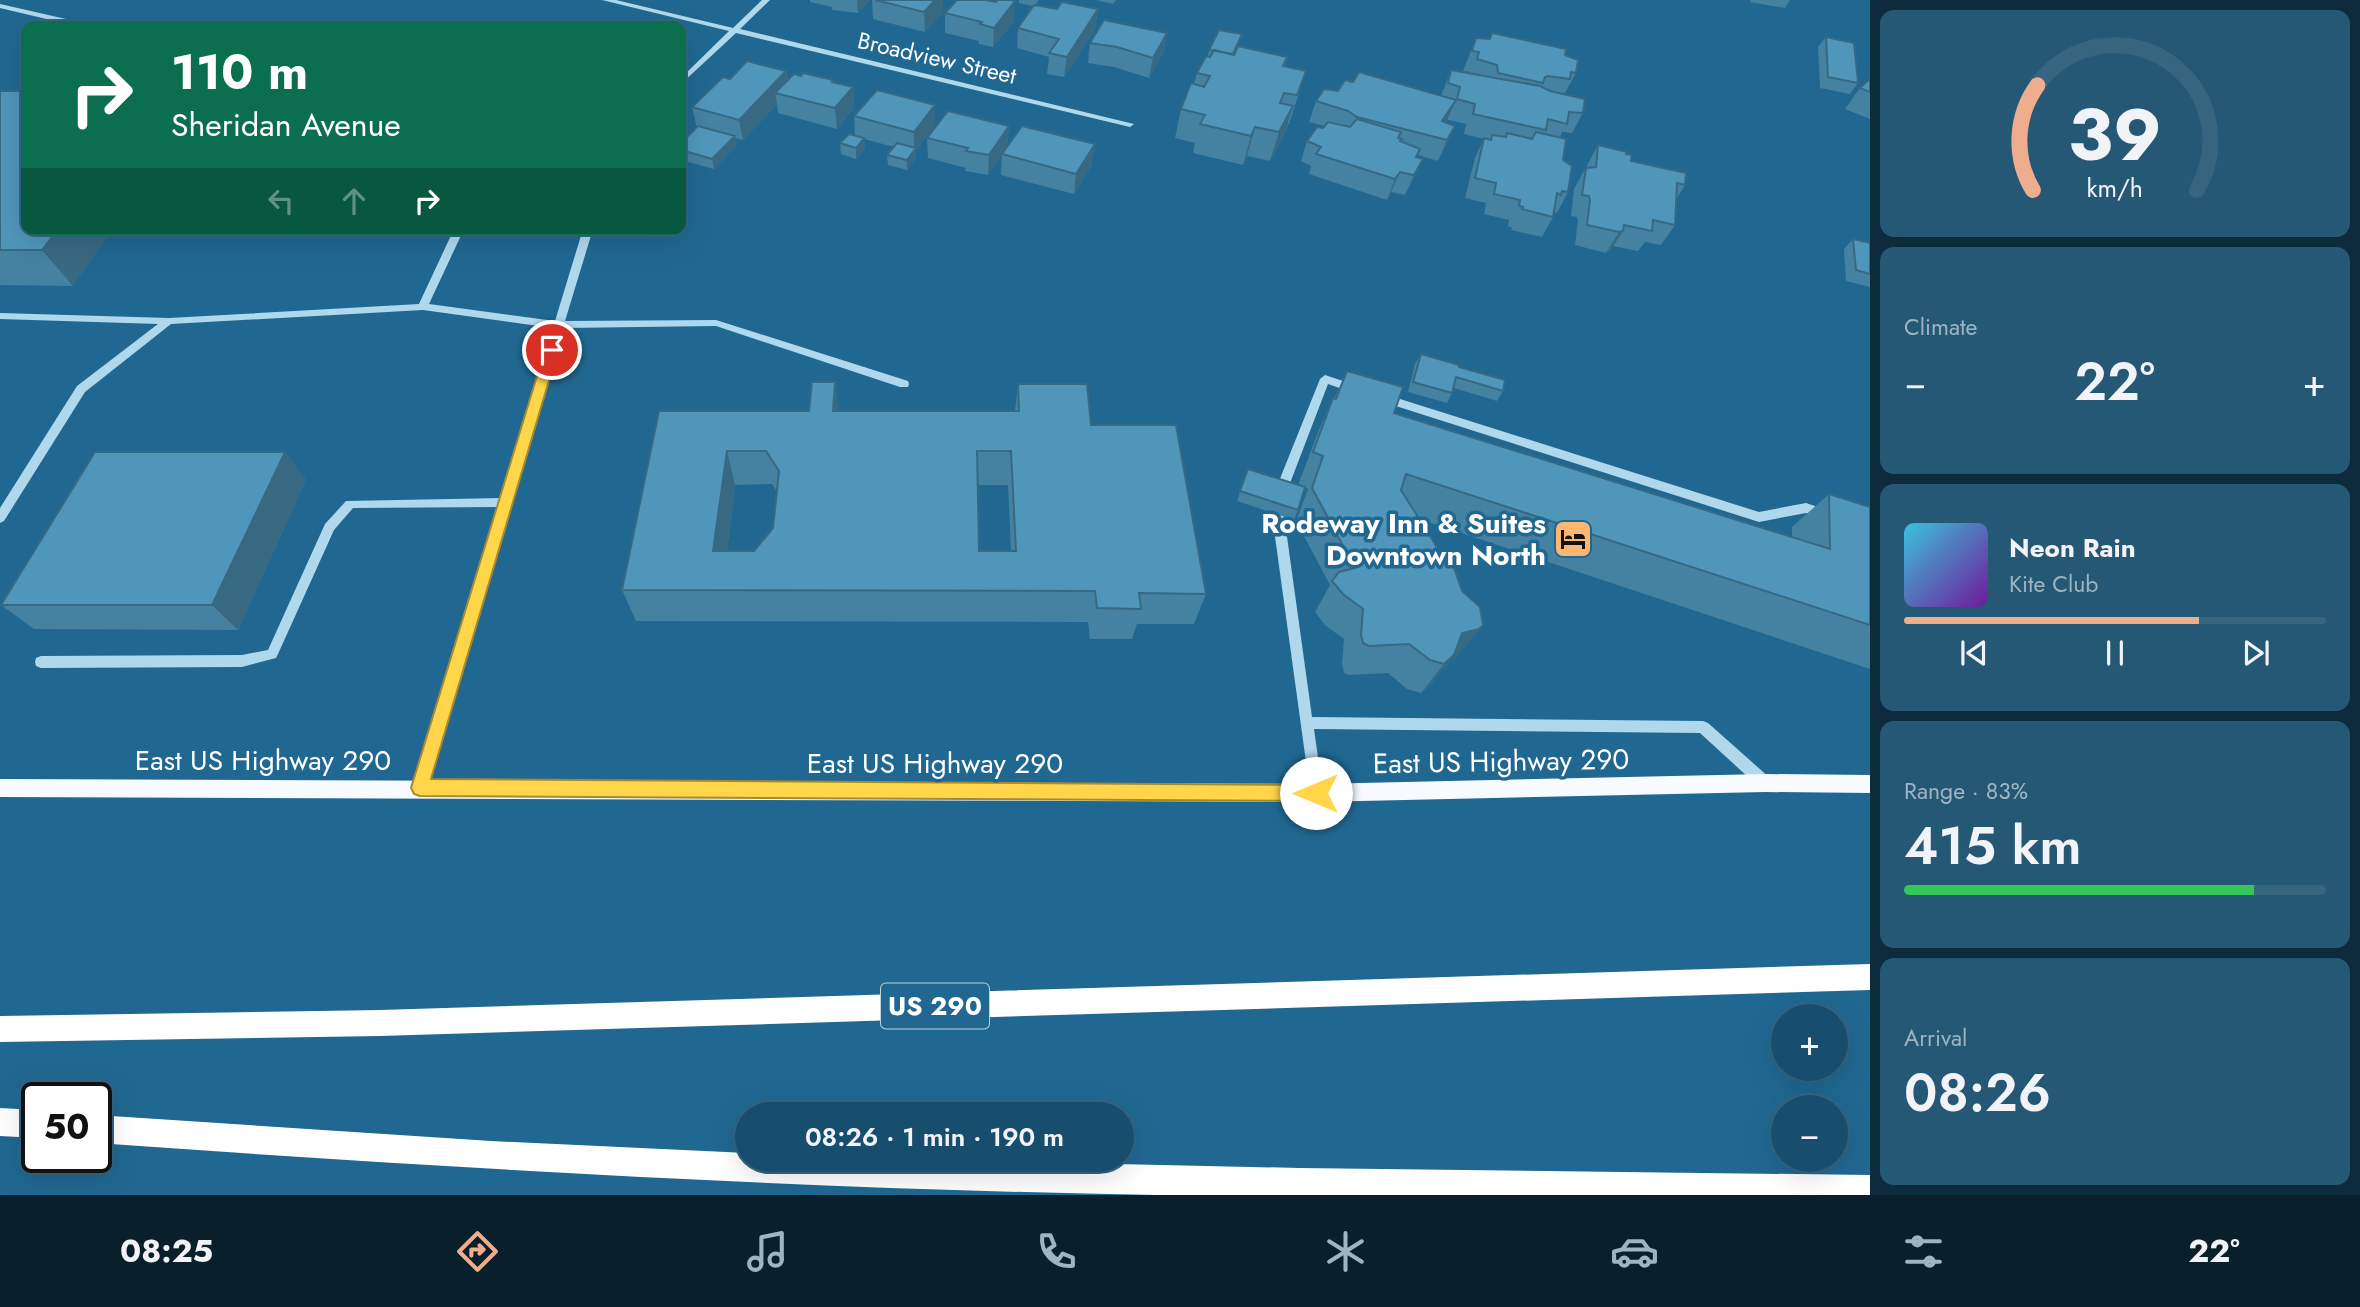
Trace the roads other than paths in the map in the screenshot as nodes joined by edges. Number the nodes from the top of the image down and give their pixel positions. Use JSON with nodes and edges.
{"nodes":[{"id":1,"x":606,"y":0,"type":"edge"},
{"id":2,"x":766,"y":0,"type":"edge"},
{"id":3,"x":0,"y":6,"type":"edge"},
{"id":4,"x":64,"y":21,"type":"edge"},
{"id":5,"x":735,"y":30,"type":"junction"},
{"id":6,"x":686,"y":77,"type":"edge"},
{"id":7,"x":1130,"y":124,"type":"dead end"},
{"id":8,"x":456,"y":235,"type":"edge"},
{"id":9,"x":586,"y":235,"type":"edge"},
{"id":10,"x":423,"y":307,"type":"junction"},
{"id":11,"x":5,"y":316,"type":"edge"},
{"id":12,"x":169,"y":321,"type":"junction"},
{"id":13,"x":559,"y":325,"type":"junction"},
{"id":14,"x":0,"y":328,"type":"edge"},
{"id":15,"x":904,"y":384,"type":"dead end"},
{"id":16,"x":1281,"y":491,"type":"edge"},
{"id":17,"x":506,"y":502,"type":"junction"},
{"id":18,"x":1278,"y":515,"type":"edge"},
{"id":19,"x":0,"y":518,"type":"edge"},
{"id":20,"x":1844,"y":519,"type":"edge"},
{"id":21,"x":41,"y":662,"type":"dead end"},
{"id":22,"x":1306,"y":723,"type":"junction"},
{"id":23,"x":1765,"y":783,"type":"junction"},
{"id":24,"x":1870,"y":784,"type":"edge"},
{"id":25,"x":0,"y":788,"type":"edge"},
{"id":26,"x":420,"y":788,"type":"junction"},
{"id":27,"x":1316,"y":793,"type":"junction"},
{"id":28,"x":1870,"y":977,"type":"edge"},
{"id":29,"x":0,"y":1029,"type":"edge"},
{"id":30,"x":0,"y":1122,"type":"edge"},
{"id":31,"x":21,"y":1124,"type":"edge"},
{"id":32,"x":112,"y":1130,"type":"edge"},
{"id":33,"x":1870,"y":1190,"type":"edge"}],
"edges":[{"from":1,"to":5,"type":"street","name":"Broadview Street"},
{"from":2,"to":5,"type":"street"},
{"from":3,"to":4,"type":"lane"},
{"from":5,"to":6,"type":"street"},
{"from":5,"to":7,"type":"street","name":"Broadview Street"},
{"from":8,"to":10,"type":"street"},
{"from":9,"to":13,"type":"street"},
{"from":10,"to":12,"type":"street"},
{"from":10,"to":13,"type":"street"},
{"from":11,"to":12,"type":"street"},
{"from":11,"to":14,"type":"street"},
{"from":12,"to":19,"type":"street"},
{"from":13,"to":15,"type":"lane"},
{"from":13,"to":17,"type":"street"},
{"from":16,"to":20,"type":"street"},
{"from":17,"to":21,"type":"street"},
{"from":17,"to":26,"type":"street"},
{"from":18,"to":22,"type":"street"},
{"from":22,"to":23,"type":"street"},
{"from":22,"to":27,"type":"street"},
{"from":23,"to":24,"type":"main road","name":"East US Highway 290"},
{"from":23,"to":27,"type":"main road","name":"East US Highway 290"},
{"from":25,"to":26,"type":"main road","name":"East US Highway 290"},
{"from":26,"to":27,"type":"main road","name":"East US Highway 290"},
{"from":28,"to":29,"type":"highway","number":"US 290"},
{"from":30,"to":31,"type":"highway"},
{"from":32,"to":33,"type":"highway"}]}
